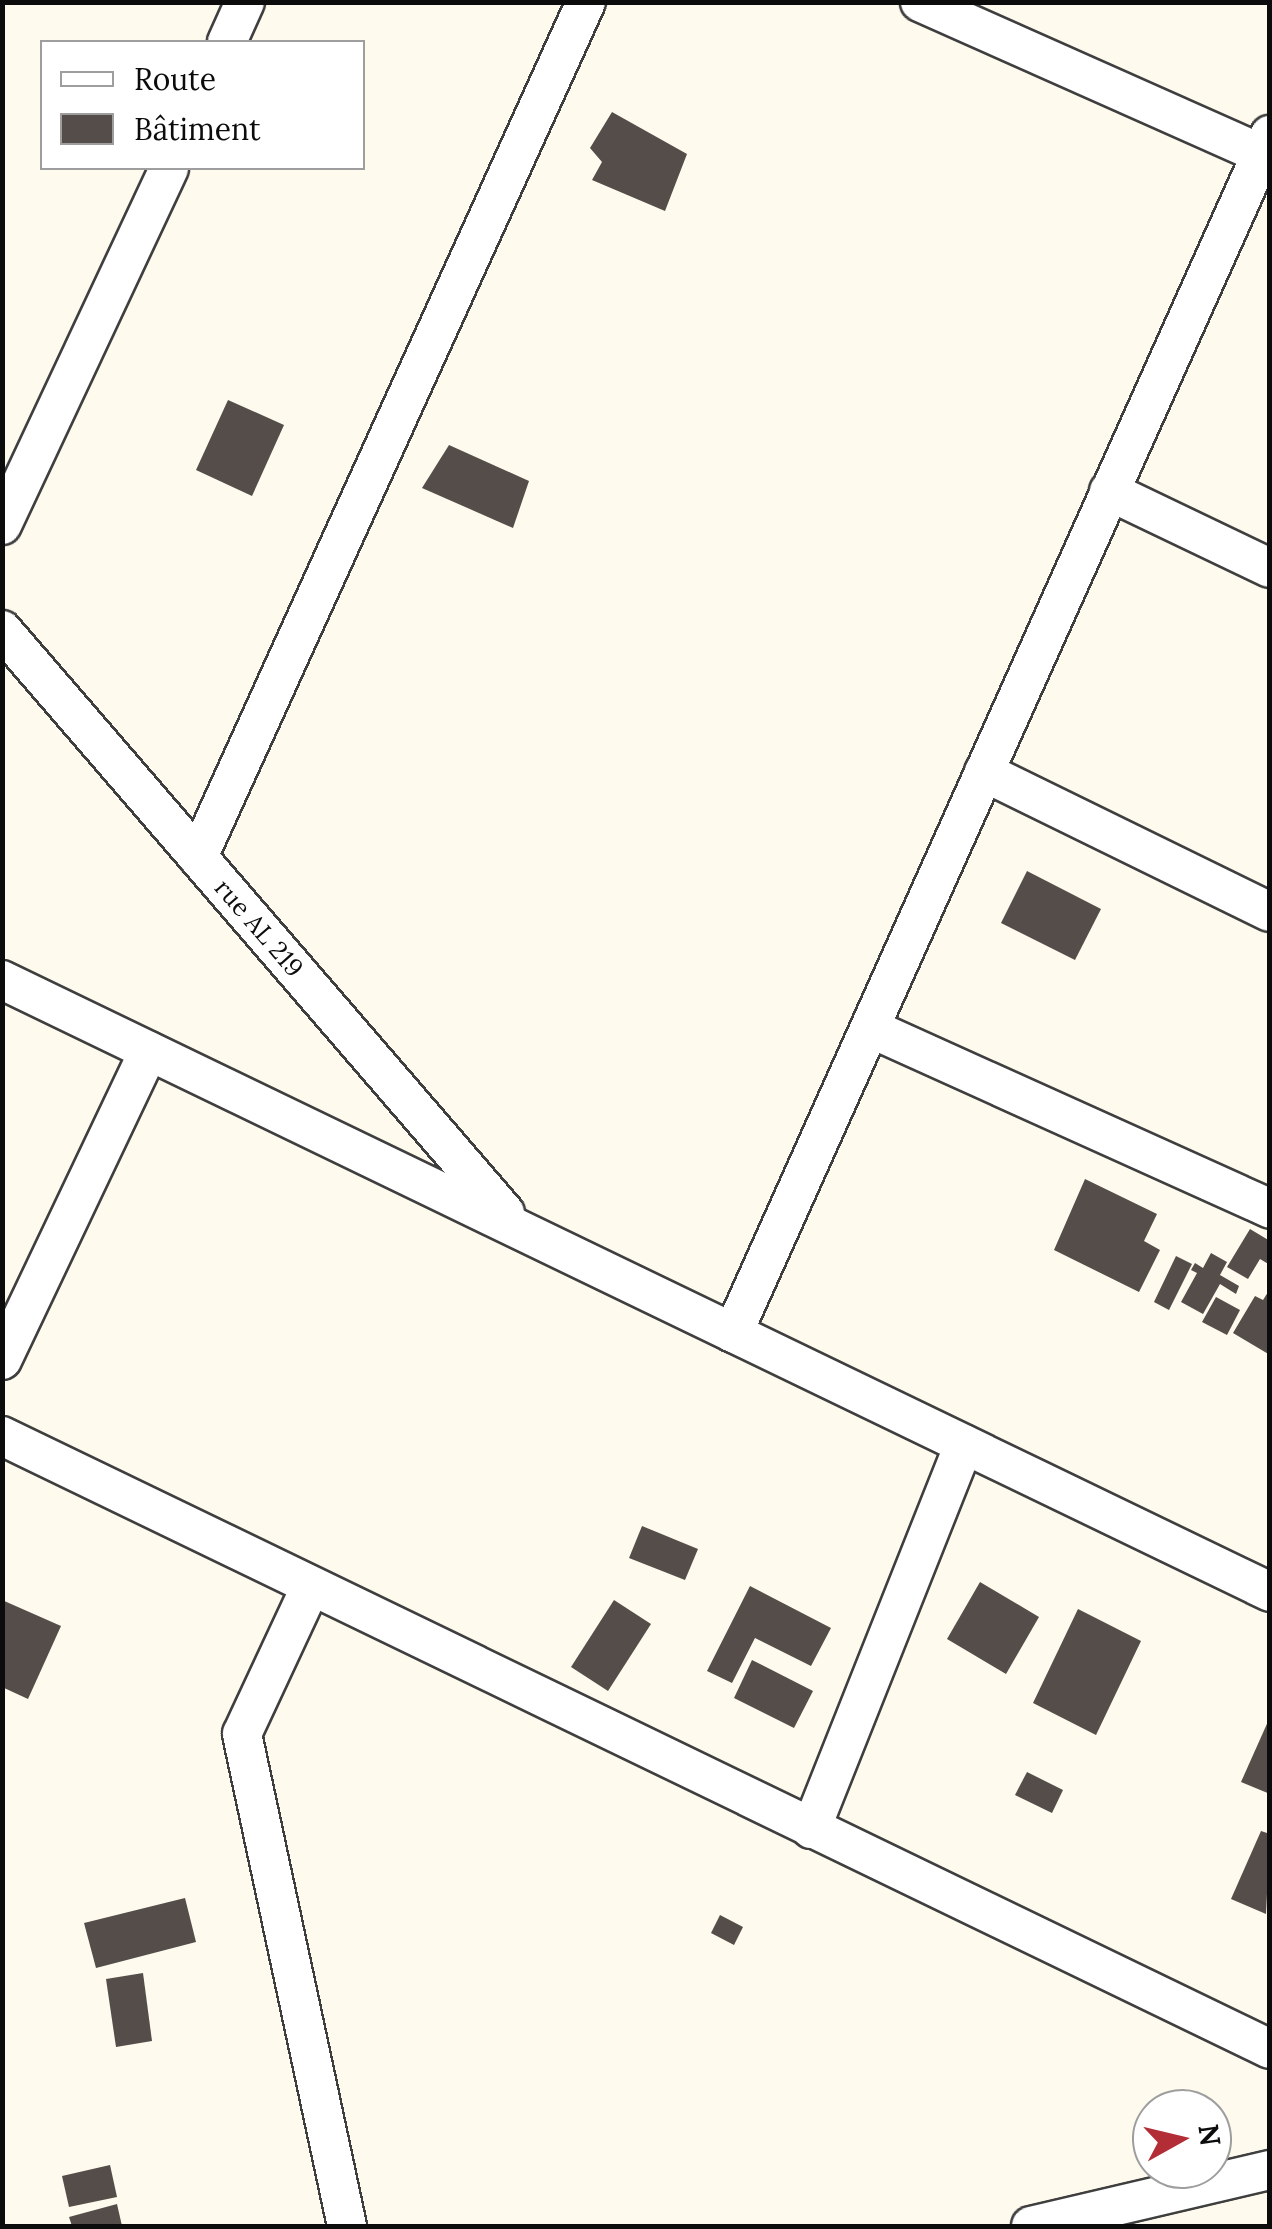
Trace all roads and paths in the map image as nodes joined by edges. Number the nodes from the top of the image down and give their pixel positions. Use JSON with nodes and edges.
{"nodes":[{"id":1,"x":245,"y":2,"type":"edge"},
{"id":2,"x":586,"y":2,"type":"edge"},
{"id":3,"x":920,"y":2,"type":"edge"},
{"id":4,"x":228,"y":40,"type":"edge"},
{"id":5,"x":1266,"y":149,"type":"edge"},
{"id":6,"x":168,"y":170,"type":"edge"},
{"id":7,"x":1109,"y":491,"type":"junction"},
{"id":8,"x":2,"y":526,"type":"edge"},
{"id":9,"x":1270,"y":568,"type":"edge"},
{"id":10,"x":2,"y":630,"type":"edge"},
{"id":11,"x":984,"y":772,"type":"junction"},
{"id":12,"x":198,"y":856,"type":"junction"},
{"id":13,"x":1270,"y":912,"type":"edge"},
{"id":14,"x":2,"y":980,"type":"edge"},
{"id":15,"x":870,"y":1028,"type":"junction"},
{"id":16,"x":149,"y":1051,"type":"junction"},
{"id":17,"x":1270,"y":1210,"type":"edge"},
{"id":18,"x":516,"y":1226,"type":"junction"},
{"id":19,"x":732,"y":1332,"type":"junction"},
{"id":20,"x":2,"y":1360,"type":"edge"},
{"id":21,"x":2,"y":1436,"type":"edge"},
{"id":22,"x":964,"y":1444,"type":"junction"},
{"id":23,"x":311,"y":1586,"type":"junction"},
{"id":24,"x":1270,"y":1592,"type":"edge"},
{"id":25,"x":811,"y":1829,"type":"junction"},
{"id":26,"x":1270,"y":2050,"type":"edge"},
{"id":27,"x":1270,"y":2170,"type":"edge"},
{"id":28,"x":347,"y":2226,"type":"edge"},
{"id":29,"x":1031,"y":2226,"type":"edge"}],
"edges":[{"from":1,"to":4,"type":"street"},
{"from":2,"to":12,"type":"street"},
{"from":3,"to":5,"type":"street"},
{"from":5,"to":7,"type":"street"},
{"from":6,"to":8,"type":"street"},
{"from":7,"to":9,"type":"street"},
{"from":7,"to":11,"type":"street"},
{"from":10,"to":12,"type":"street","name":"rue AL 219"},
{"from":11,"to":13,"type":"street"},
{"from":11,"to":15,"type":"street"},
{"from":12,"to":18,"type":"street","name":"rue AL 219"},
{"from":14,"to":16,"type":"street"},
{"from":15,"to":17,"type":"street"},
{"from":15,"to":19,"type":"street"},
{"from":16,"to":18,"type":"street"},
{"from":16,"to":20,"type":"street"},
{"from":18,"to":19,"type":"street"},
{"from":19,"to":22,"type":"street"},
{"from":21,"to":23,"type":"street"},
{"from":22,"to":24,"type":"street"},
{"from":22,"to":25,"type":"street"},
{"from":23,"to":25,"type":"street"},
{"from":23,"to":28,"type":"street"},
{"from":25,"to":26,"type":"street"},
{"from":27,"to":29,"type":"street"}]}
